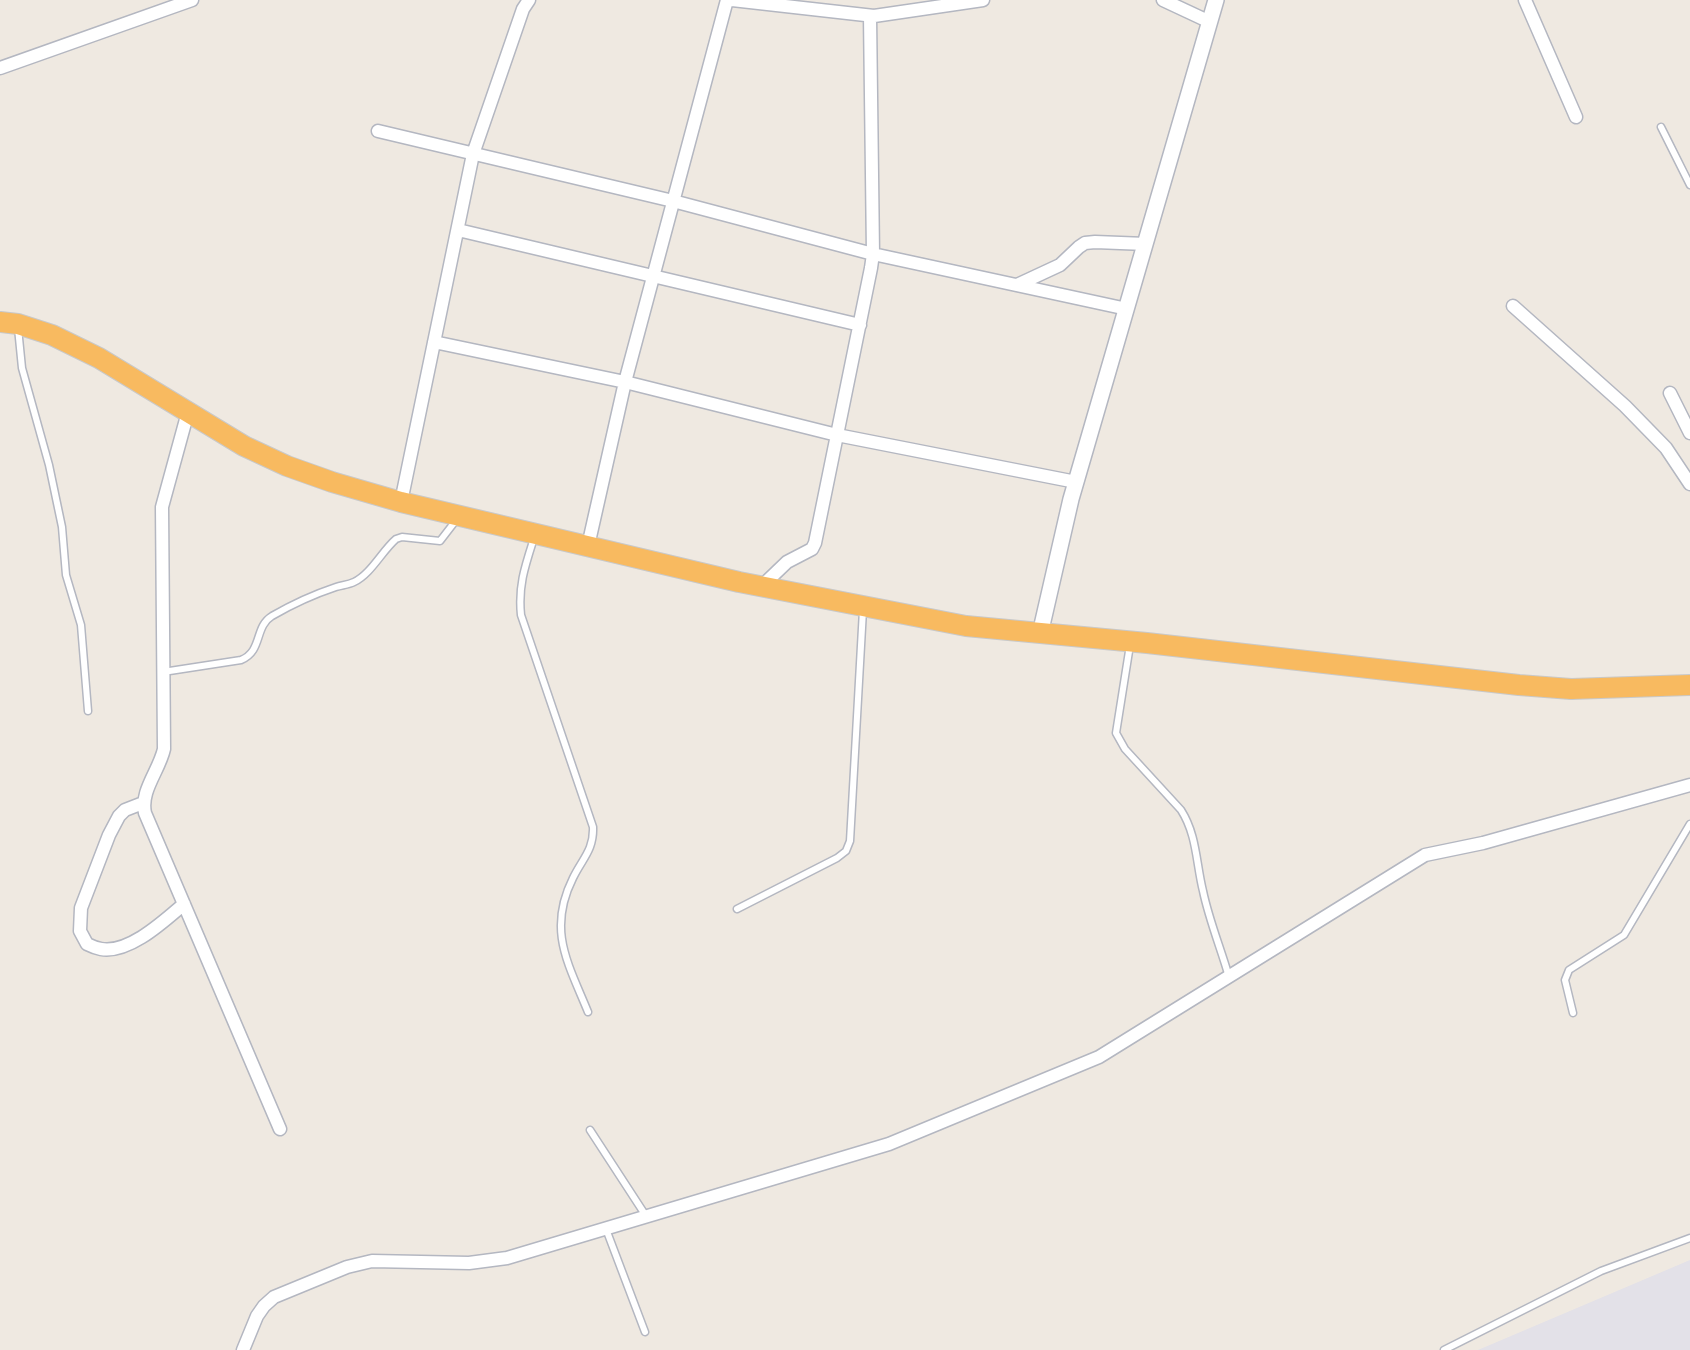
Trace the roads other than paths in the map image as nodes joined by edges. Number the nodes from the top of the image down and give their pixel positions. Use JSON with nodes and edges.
{"nodes":[{"id":1,"x":192,"y":0,"type":"edge"},
{"id":2,"x":529,"y":0,"type":"edge"},
{"id":3,"x":726,"y":0,"type":"edge"},
{"id":4,"x":732,"y":0,"type":"edge"},
{"id":5,"x":983,"y":0,"type":"edge"},
{"id":6,"x":1163,"y":0,"type":"edge"},
{"id":7,"x":1216,"y":0,"type":"edge"},
{"id":8,"x":1525,"y":0,"type":"edge"},
{"id":9,"x":870,"y":16,"type":"junction"},
{"id":10,"x":1210,"y":22,"type":"junction"},
{"id":11,"x":0,"y":68,"type":"edge"},
{"id":12,"x":1576,"y":117,"type":"dead end"},
{"id":13,"x":1661,"y":127,"type":"dead end"},
{"id":14,"x":378,"y":131,"type":"dead end"},
{"id":15,"x":473,"y":154,"type":"junction"},
{"id":16,"x":1690,"y":185,"type":"edge"},
{"id":17,"x":673,"y":201,"type":"junction"},
{"id":18,"x":458,"y":230,"type":"junction"},
{"id":19,"x":1146,"y":244,"type":"junction"},
{"id":20,"x":873,"y":254,"type":"junction"},
{"id":21,"x":653,"y":276,"type":"junction"},
{"id":22,"x":1017,"y":285,"type":"junction"},
{"id":23,"x":1513,"y":306,"type":"dead end"},
{"id":24,"x":1127,"y":309,"type":"junction"},
{"id":25,"x":9,"y":323,"type":"edge"},
{"id":26,"x":860,"y":324,"type":"junction"},
{"id":27,"x":434,"y":342,"type":"junction"},
{"id":28,"x":626,"y":382,"type":"junction"},
{"id":29,"x":1670,"y":393,"type":"dead end"},
{"id":30,"x":188,"y":412,"type":"junction"},
{"id":31,"x":1690,"y":433,"type":"edge"},
{"id":32,"x":837,"y":435,"type":"junction"},
{"id":33,"x":1076,"y":483,"type":"junction"},
{"id":34,"x":1690,"y":484,"type":"edge"},
{"id":35,"x":400,"y":502,"type":"junction"},
{"id":36,"x":459,"y":516,"type":"junction"},
{"id":37,"x":535,"y":533,"type":"junction"},
{"id":38,"x":588,"y":546,"type":"junction"},
{"id":39,"x":762,"y":586,"type":"junction"},
{"id":40,"x":864,"y":607,"type":"junction"},
{"id":41,"x":1040,"y":634,"type":"junction"},
{"id":42,"x":1130,"y":642,"type":"junction"},
{"id":43,"x":163,"y":672,"type":"junction"},
{"id":44,"x":1690,"y":685,"type":"edge"},
{"id":45,"x":88,"y":711,"type":"dead end"},
{"id":46,"x":1690,"y":785,"type":"edge"},
{"id":47,"x":143,"y":802,"type":"junction"},
{"id":48,"x":1690,"y":824,"type":"edge"},
{"id":49,"x":184,"y":904,"type":"junction"},
{"id":50,"x":737,"y":909,"type":"dead end"},
{"id":51,"x":1230,"y":977,"type":"junction"},
{"id":52,"x":588,"y":1012,"type":"dead end"},
{"id":53,"x":1573,"y":1013,"type":"dead end"},
{"id":54,"x":280,"y":1129,"type":"dead end"},
{"id":55,"x":590,"y":1130,"type":"dead end"},
{"id":56,"x":646,"y":1216,"type":"junction"},
{"id":57,"x":606,"y":1228,"type":"junction"},
{"id":58,"x":1690,"y":1239,"type":"edge"},
{"id":59,"x":645,"y":1332,"type":"dead end"},
{"id":60,"x":243,"y":1350,"type":"edge"},
{"id":61,"x":1444,"y":1350,"type":"edge"}],
"edges":[{"from":1,"to":11,"type":"street"},
{"from":2,"to":15,"type":"street"},
{"from":3,"to":17,"type":"street"},
{"from":4,"to":9,"type":"street"},
{"from":5,"to":9,"type":"street"},
{"from":6,"to":10,"type":"street"},
{"from":7,"to":10,"type":"street"},
{"from":8,"to":12,"type":"street"},
{"from":9,"to":20,"type":"street"},
{"from":10,"to":19,"type":"street"},
{"from":13,"to":16,"type":"lane"},
{"from":14,"to":15,"type":"street"},
{"from":15,"to":17,"type":"street"},
{"from":15,"to":18,"type":"street"},
{"from":17,"to":20,"type":"street"},
{"from":17,"to":21,"type":"street"},
{"from":18,"to":21,"type":"street"},
{"from":18,"to":27,"type":"street"},
{"from":19,"to":22,"type":"street"},
{"from":19,"to":24,"type":"street"},
{"from":20,"to":22,"type":"street"},
{"from":20,"to":26,"type":"street"},
{"from":21,"to":26,"type":"street"},
{"from":21,"to":28,"type":"street"},
{"from":22,"to":24,"type":"street"},
{"from":23,"to":34,"type":"street"},
{"from":24,"to":33,"type":"street"},
{"from":25,"to":30,"type":"highway"},
{"from":25,"to":45,"type":"lane"},
{"from":26,"to":32,"type":"street"},
{"from":27,"to":28,"type":"street"},
{"from":27,"to":35,"type":"street"},
{"from":28,"to":32,"type":"street"},
{"from":28,"to":38,"type":"street"},
{"from":29,"to":31,"type":"street"},
{"from":30,"to":35,"type":"highway"},
{"from":30,"to":43,"type":"street"},
{"from":32,"to":33,"type":"street"},
{"from":32,"to":39,"type":"street"},
{"from":33,"to":41,"type":"street"},
{"from":35,"to":36,"type":"highway"},
{"from":36,"to":37,"type":"highway"},
{"from":36,"to":43,"type":"lane"},
{"from":37,"to":38,"type":"highway"},
{"from":37,"to":52,"type":"lane"},
{"from":38,"to":39,"type":"highway"},
{"from":39,"to":40,"type":"highway"},
{"from":40,"to":41,"type":"highway"},
{"from":40,"to":50,"type":"lane"},
{"from":41,"to":42,"type":"highway"},
{"from":42,"to":44,"type":"highway"},
{"from":42,"to":51,"type":"lane"},
{"from":43,"to":47,"type":"street"},
{"from":46,"to":51,"type":"street"},
{"from":47,"to":49,"type":"street"},
{"from":47,"to":49,"type":"street"},
{"from":48,"to":53,"type":"lane"},
{"from":49,"to":54,"type":"street"},
{"from":51,"to":56,"type":"street"},
{"from":55,"to":56,"type":"lane"},
{"from":56,"to":57,"type":"street"},
{"from":57,"to":59,"type":"lane"},
{"from":57,"to":60,"type":"street"},
{"from":58,"to":61,"type":"lane"}]}
